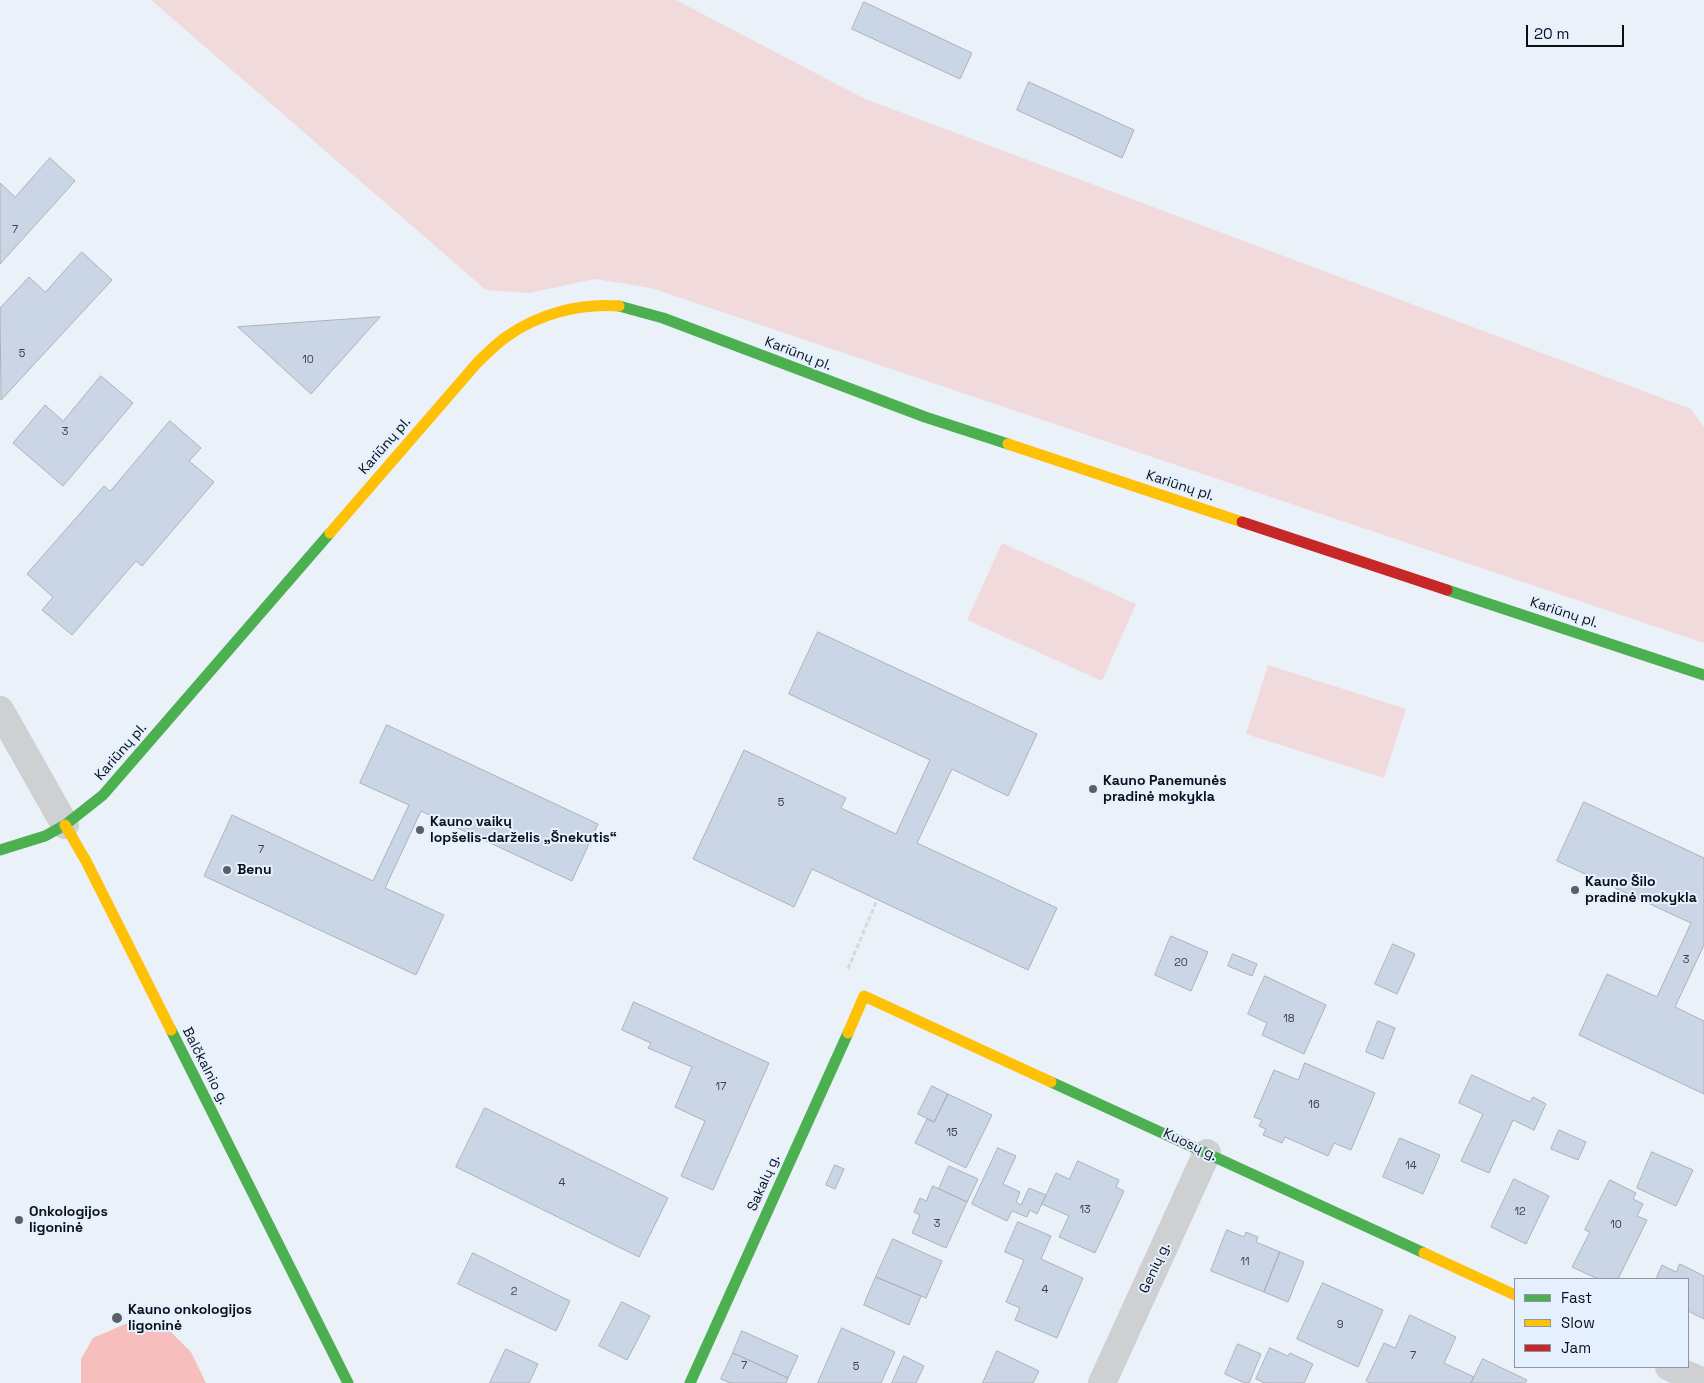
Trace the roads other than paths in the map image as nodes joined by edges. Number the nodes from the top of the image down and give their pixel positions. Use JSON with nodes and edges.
{"nodes":[{"id":1,"x":1704,"y":675,"type":"edge"},
{"id":2,"x":0,"y":710,"type":"edge"},
{"id":3,"x":65,"y":825,"type":"junction"},
{"id":4,"x":0,"y":850,"type":"edge"},
{"id":5,"x":864,"y":996,"type":"joint"},
{"id":6,"x":1207,"y":1153,"type":"junction"},
{"id":7,"x":1514,"y":1296,"type":"edge"},
{"id":8,"x":1671,"y":1368,"type":"edge"},
{"id":9,"x":1704,"y":1382,"type":"edge"},
{"id":10,"x":348,"y":1383,"type":"edge"},
{"id":11,"x":690,"y":1383,"type":"edge"},
{"id":12,"x":1102,"y":1383,"type":"edge"}],
"edges":[{"from":1,"to":3,"type":"street","name":"Kariūnų pl."},
{"from":2,"to":3,"type":"street"},
{"from":3,"to":4,"type":"street"},
{"from":3,"to":10,"type":"street","name":"Balčkalnio g."},
{"from":5,"to":6,"type":"street","name":"Kuosų g."},
{"from":5,"to":11,"type":"street","name":"Sakalų g."},
{"from":6,"to":7,"type":"street","name":"Kuosų g."},
{"from":6,"to":12,"type":"street","name":"Genių g."},
{"from":8,"to":9,"type":"street"}]}
